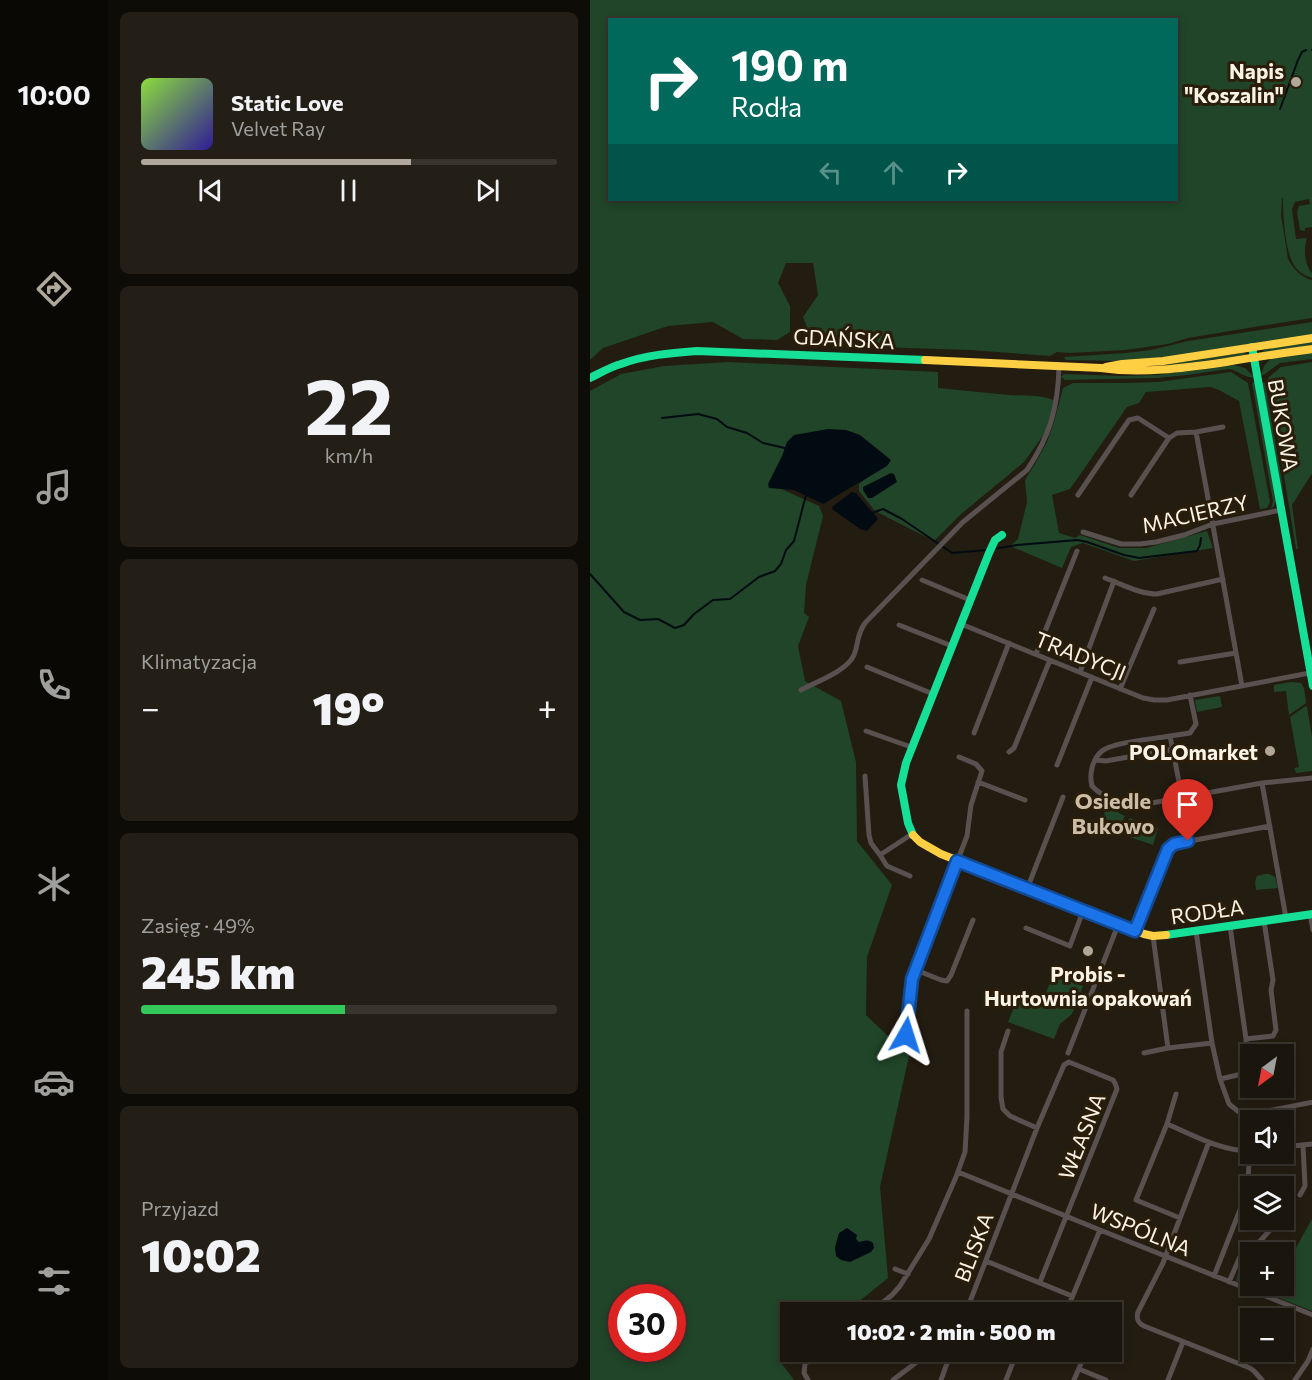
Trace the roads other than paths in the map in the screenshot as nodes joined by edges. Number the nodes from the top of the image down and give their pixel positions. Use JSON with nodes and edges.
{"nodes":[{"id":1,"x":1313,"y":338,"type":"edge"},
{"id":2,"x":1252,"y":347,"type":"junction"},
{"id":3,"x":1313,"y":349,"type":"edge"},
{"id":4,"x":1254,"y":358,"type":"junction"},
{"id":5,"x":1060,"y":366,"type":"junction"},
{"id":6,"x":1101,"y":368,"type":"junction"},
{"id":7,"x":590,"y":378,"type":"edge"},
{"id":8,"x":1223,"y":426,"type":"dead end"},
{"id":9,"x":1196,"y":432,"type":"junction"},
{"id":10,"x":1169,"y":438,"type":"junction"},
{"id":11,"x":1078,"y":495,"type":"dead end"},
{"id":12,"x":1131,"y":495,"type":"dead end"},
{"id":13,"x":1281,"y":510,"type":"junction"},
{"id":14,"x":1213,"y":524,"type":"junction"},
{"id":15,"x":1083,"y":532,"type":"dead end"},
{"id":16,"x":1002,"y":535,"type":"dead end"},
{"id":17,"x":1077,"y":551,"type":"dead end"},
{"id":18,"x":1105,"y":578,"type":"dead end"},
{"id":19,"x":922,"y":579,"type":"dead end"},
{"id":20,"x":1223,"y":579,"type":"junction"},
{"id":21,"x":1114,"y":581,"type":"junction"},
{"id":22,"x":970,"y":600,"type":"junction"},
{"id":23,"x":1154,"y":609,"type":"dead end"},
{"id":24,"x":961,"y":624,"type":"junction"},
{"id":25,"x":899,"y":625,"type":"dead end"},
{"id":26,"x":1009,"y":643,"type":"junction"},
{"id":27,"x":952,"y":646,"type":"junction"},
{"id":28,"x":1236,"y":652,"type":"junction"},
{"id":29,"x":1036,"y":654,"type":"junction"},
{"id":30,"x":1050,"y":660,"type":"junction"},
{"id":31,"x":1180,"y":662,"type":"dead end"},
{"id":32,"x":867,"y":667,"type":"dead end"},
{"id":33,"x":1080,"y":672,"type":"junction"},
{"id":34,"x":1311,"y":673,"type":"edge"},
{"id":35,"x":1092,"y":677,"type":"junction"},
{"id":36,"x":1312,"y":684,"type":"edge"},
{"id":37,"x":1242,"y":686,"type":"junction"},
{"id":38,"x":1117,"y":689,"type":"junction"},
{"id":39,"x":801,"y":690,"type":"dead end"},
{"id":40,"x":933,"y":694,"type":"junction"},
{"id":41,"x":1190,"y":695,"type":"junction"},
{"id":42,"x":866,"y":730,"type":"dead end"},
{"id":43,"x":974,"y":733,"type":"dead end"},
{"id":44,"x":1170,"y":736,"type":"junction"},
{"id":45,"x":911,"y":747,"type":"junction"},
{"id":46,"x":1173,"y":749,"type":"junction"},
{"id":47,"x":1009,"y":752,"type":"dead end"},
{"id":48,"x":959,"y":757,"type":"dead end"},
{"id":49,"x":1095,"y":760,"type":"junction"},
{"id":50,"x":1057,"y":765,"type":"dead end"},
{"id":51,"x":865,"y":776,"type":"dead end"},
{"id":52,"x":1313,"y":778,"type":"edge"},
{"id":53,"x":978,"y":782,"type":"junction"},
{"id":54,"x":1262,"y":783,"type":"junction"},
{"id":55,"x":1182,"y":796,"type":"junction"},
{"id":56,"x":1063,"y":797,"type":"dead end"},
{"id":57,"x":1025,"y":800,"type":"dead end"},
{"id":58,"x":1270,"y":826,"type":"junction"},
{"id":59,"x":912,"y":834,"type":"junction"},
{"id":60,"x":880,"y":855,"type":"junction"},
{"id":61,"x":957,"y":861,"type":"junction"},
{"id":62,"x":910,"y":876,"type":"dead end"},
{"id":63,"x":1027,"y":889,"type":"junction"},
{"id":64,"x":1083,"y":911,"type":"junction"},
{"id":65,"x":1311,"y":914,"type":"edge"},
{"id":66,"x":1286,"y":918,"type":"junction"},
{"id":67,"x":973,"y":920,"type":"dead end"},
{"id":68,"x":1264,"y":921,"type":"junction"},
{"id":69,"x":1118,"y":925,"type":"junction"},
{"id":70,"x":1230,"y":926,"type":"junction"},
{"id":71,"x":1026,"y":928,"type":"dead end"},
{"id":72,"x":1313,"y":930,"type":"edge"},
{"id":73,"x":1135,"y":931,"type":"junction"},
{"id":74,"x":1196,"y":931,"type":"junction"},
{"id":75,"x":1153,"y":936,"type":"junction"},
{"id":76,"x":916,"y":970,"type":"junction"},
{"id":77,"x":968,"y":1011,"type":"dead end"},
{"id":78,"x":1008,"y":1031,"type":"dead end"},
{"id":79,"x":906,"y":1035,"type":"dead end"},
{"id":80,"x":1246,"y":1039,"type":"junction"},
{"id":81,"x":1212,"y":1043,"type":"junction"},
{"id":82,"x":1168,"y":1048,"type":"junction"},
{"id":83,"x":1068,"y":1053,"type":"dead end"},
{"id":84,"x":1144,"y":1053,"type":"dead end"},
{"id":85,"x":1069,"y":1062,"type":"joint"},
{"id":86,"x":1220,"y":1079,"type":"junction"},
{"id":87,"x":1176,"y":1094,"type":"dead end"},
{"id":88,"x":1313,"y":1102,"type":"edge"},
{"id":89,"x":1167,"y":1124,"type":"junction"},
{"id":90,"x":1037,"y":1128,"type":"junction"},
{"id":91,"x":1209,"y":1142,"type":"junction"},
{"id":92,"x":1313,"y":1144,"type":"edge"},
{"id":93,"x":1303,"y":1145,"type":"junction"},
{"id":94,"x":1294,"y":1146,"type":"edge"},
{"id":95,"x":1240,"y":1150,"type":"edge"},
{"id":96,"x":1249,"y":1164,"type":"edge"},
{"id":97,"x":958,"y":1172,"type":"junction"},
{"id":98,"x":1012,"y":1194,"type":"junction"},
{"id":99,"x":1300,"y":1195,"type":"dead end"},
{"id":100,"x":1067,"y":1216,"type":"junction"},
{"id":101,"x":1180,"y":1218,"type":"junction"},
{"id":102,"x":1100,"y":1230,"type":"junction"},
{"id":103,"x":1270,"y":1230,"type":"edge"},
{"id":104,"x":1166,"y":1257,"type":"junction"},
{"id":105,"x":986,"y":1261,"type":"junction"},
{"id":106,"x":895,"y":1269,"type":"dead end"},
{"id":107,"x":908,"y":1274,"type":"junction"},
{"id":108,"x":1214,"y":1276,"type":"junction"},
{"id":109,"x":1040,"y":1282,"type":"junction"},
{"id":110,"x":1229,"y":1282,"type":"junction"},
{"id":111,"x":1072,"y":1296,"type":"junction"},
{"id":112,"x":883,"y":1302,"type":"edge"},
{"id":113,"x":970,"y":1302,"type":"edge"},
{"id":114,"x":1070,"y":1302,"type":"edge"},
{"id":115,"x":1313,"y":1315,"type":"edge"},
{"id":116,"x":1183,"y":1342,"type":"junction"},
{"id":117,"x":1313,"y":1349,"type":"edge"},
{"id":118,"x":808,"y":1362,"type":"edge"},
{"id":119,"x":917,"y":1362,"type":"edge"},
{"id":120,"x":946,"y":1362,"type":"edge"},
{"id":121,"x":1013,"y":1362,"type":"edge"},
{"id":122,"x":1082,"y":1362,"type":"edge"},
{"id":123,"x":1079,"y":1369,"type":"junction"},
{"id":124,"x":808,"y":1380,"type":"edge"},
{"id":125,"x":893,"y":1380,"type":"edge"},
{"id":126,"x":941,"y":1380,"type":"edge"},
{"id":127,"x":1006,"y":1380,"type":"edge"},
{"id":128,"x":1074,"y":1380,"type":"edge"},
{"id":129,"x":1106,"y":1380,"type":"edge"},
{"id":130,"x":1168,"y":1380,"type":"edge"},
{"id":131,"x":1262,"y":1380,"type":"edge"},
{"id":132,"x":1295,"y":1380,"type":"edge"}],
"edges":[{"from":1,"to":2,"type":"street","name":"GDAŃSKA"},
{"from":2,"to":4,"type":"street","name":"BUKOWA"},
{"from":2,"to":6,"type":"street","name":"GDAŃSKA"},
{"from":3,"to":4,"type":"street","name":"GDAŃSKA"},
{"from":4,"to":6,"type":"street","name":"GDAŃSKA"},
{"from":4,"to":13,"type":"street","name":"BUKOWA"},
{"from":5,"to":6,"type":"street","name":"GDAŃSKA"},
{"from":5,"to":7,"type":"street","name":"GDAŃSKA"},
{"from":5,"to":39,"type":"street"},
{"from":8,"to":9,"type":"street"},
{"from":9,"to":10,"type":"street"},
{"from":9,"to":14,"type":"street"},
{"from":10,"to":11,"type":"street"},
{"from":10,"to":12,"type":"street"},
{"from":13,"to":14,"type":"street","name":"MACIERZY"},
{"from":13,"to":34,"type":"street","name":"BUKOWA"},
{"from":14,"to":15,"type":"street","name":"MACIERZY"},
{"from":14,"to":20,"type":"street"},
{"from":16,"to":22,"type":"street"},
{"from":17,"to":29,"type":"street"},
{"from":18,"to":21,"type":"street"},
{"from":19,"to":22,"type":"street"},
{"from":20,"to":21,"type":"street"},
{"from":20,"to":28,"type":"street"},
{"from":21,"to":33,"type":"street"},
{"from":22,"to":24,"type":"street"},
{"from":23,"to":38,"type":"street"},
{"from":24,"to":26,"type":"street","name":"TRADYCJI"},
{"from":24,"to":27,"type":"street"},
{"from":25,"to":27,"type":"street"},
{"from":26,"to":29,"type":"street","name":"TRADYCJI"},
{"from":26,"to":43,"type":"street"},
{"from":27,"to":40,"type":"street"},
{"from":28,"to":31,"type":"street"},
{"from":28,"to":37,"type":"street"},
{"from":29,"to":30,"type":"street","name":"TRADYCJI"},
{"from":30,"to":33,"type":"street","name":"TRADYCJI"},
{"from":30,"to":47,"type":"street"},
{"from":32,"to":40,"type":"street"},
{"from":33,"to":35,"type":"street","name":"TRADYCJI"},
{"from":34,"to":36,"type":"street","name":"BUKOWA"},
{"from":34,"to":37,"type":"street","name":"TRADYCJI"},
{"from":35,"to":38,"type":"street","name":"TRADYCJI"},
{"from":35,"to":50,"type":"street"},
{"from":37,"to":41,"type":"street","name":"TRADYCJI"},
{"from":38,"to":41,"type":"street","name":"TRADYCJI"},
{"from":40,"to":45,"type":"street"},
{"from":41,"to":44,"type":"street"},
{"from":42,"to":45,"type":"street"},
{"from":44,"to":46,"type":"street"},
{"from":44,"to":49,"type":"street"},
{"from":45,"to":59,"type":"street"},
{"from":46,"to":49,"type":"street"},
{"from":46,"to":55,"type":"street"},
{"from":48,"to":53,"type":"street"},
{"from":49,"to":55,"type":"street"},
{"from":51,"to":60,"type":"street"},
{"from":52,"to":54,"type":"street"},
{"from":53,"to":57,"type":"street"},
{"from":53,"to":61,"type":"street"},
{"from":54,"to":55,"type":"street"},
{"from":54,"to":58,"type":"street"},
{"from":56,"to":63,"type":"street"},
{"from":58,"to":66,"type":"street"},
{"from":58,"to":73,"type":"street"},
{"from":59,"to":60,"type":"street"},
{"from":59,"to":61,"type":"street","name":"RODŁA"},
{"from":60,"to":62,"type":"street"},
{"from":61,"to":63,"type":"street","name":"RODŁA"},
{"from":61,"to":76,"type":"street"},
{"from":63,"to":64,"type":"street","name":"RODŁA"},
{"from":64,"to":69,"type":"street","name":"RODŁA"},
{"from":64,"to":71,"type":"street"},
{"from":65,"to":66,"type":"street","name":"RODŁA"},
{"from":65,"to":72,"type":"street"},
{"from":66,"to":68,"type":"street","name":"RODŁA"},
{"from":67,"to":76,"type":"street"},
{"from":68,"to":70,"type":"street","name":"RODŁA"},
{"from":68,"to":80,"type":"street"},
{"from":69,"to":73,"type":"street","name":"RODŁA"},
{"from":69,"to":83,"type":"street"},
{"from":70,"to":74,"type":"street","name":"RODŁA"},
{"from":70,"to":80,"type":"street"},
{"from":73,"to":75,"type":"street","name":"RODŁA"},
{"from":74,"to":75,"type":"street","name":"RODŁA"},
{"from":74,"to":81,"type":"street"},
{"from":75,"to":82,"type":"street"},
{"from":76,"to":79,"type":"street"},
{"from":77,"to":97,"type":"street"},
{"from":78,"to":90,"type":"street"},
{"from":80,"to":86,"type":"street"},
{"from":81,"to":82,"type":"street"},
{"from":81,"to":86,"type":"street"},
{"from":82,"to":84,"type":"street"},
{"from":85,"to":90,"type":"street","name":"BLISKA"},
{"from":85,"to":100,"type":"street","name":"WŁASNA"},
{"from":86,"to":88,"type":"street"},
{"from":87,"to":89,"type":"street"},
{"from":89,"to":91,"type":"street"},
{"from":89,"to":101,"type":"street"},
{"from":90,"to":98,"type":"street","name":"BLISKA"},
{"from":91,"to":95,"type":"street"},
{"from":91,"to":101,"type":"street"},
{"from":92,"to":93,"type":"street"},
{"from":93,"to":94,"type":"street"},
{"from":93,"to":99,"type":"street"},
{"from":96,"to":108,"type":"street"},
{"from":97,"to":98,"type":"street","name":"WSPÓLNA"},
{"from":97,"to":107,"type":"street"},
{"from":98,"to":100,"type":"street","name":"WSPÓLNA"},
{"from":98,"to":105,"type":"street","name":"BLISKA"},
{"from":100,"to":102,"type":"street","name":"WSPÓLNA"},
{"from":100,"to":109,"type":"street","name":"WŁASNA"},
{"from":101,"to":104,"type":"street"},
{"from":102,"to":104,"type":"street","name":"WSPÓLNA"},
{"from":102,"to":111,"type":"street"},
{"from":103,"to":110,"type":"street"},
{"from":104,"to":108,"type":"street","name":"WSPÓLNA"},
{"from":104,"to":116,"type":"street"},
{"from":105,"to":109,"type":"street"},
{"from":105,"to":113,"type":"street","name":"BLISKA"},
{"from":106,"to":107,"type":"street"},
{"from":107,"to":112,"type":"street"},
{"from":108,"to":110,"type":"street","name":"WSPÓLNA"},
{"from":109,"to":111,"type":"street"},
{"from":110,"to":115,"type":"street","name":"WSPÓLNA"},
{"from":111,"to":114,"type":"street"},
{"from":116,"to":130,"type":"street"},
{"from":116,"to":131,"type":"street"},
{"from":117,"to":132,"type":"street"},
{"from":118,"to":124,"type":"street"},
{"from":119,"to":125,"type":"street"},
{"from":120,"to":126,"type":"street"},
{"from":121,"to":127,"type":"street"},
{"from":122,"to":123,"type":"street"},
{"from":123,"to":128,"type":"street"},
{"from":123,"to":129,"type":"street"}]}
